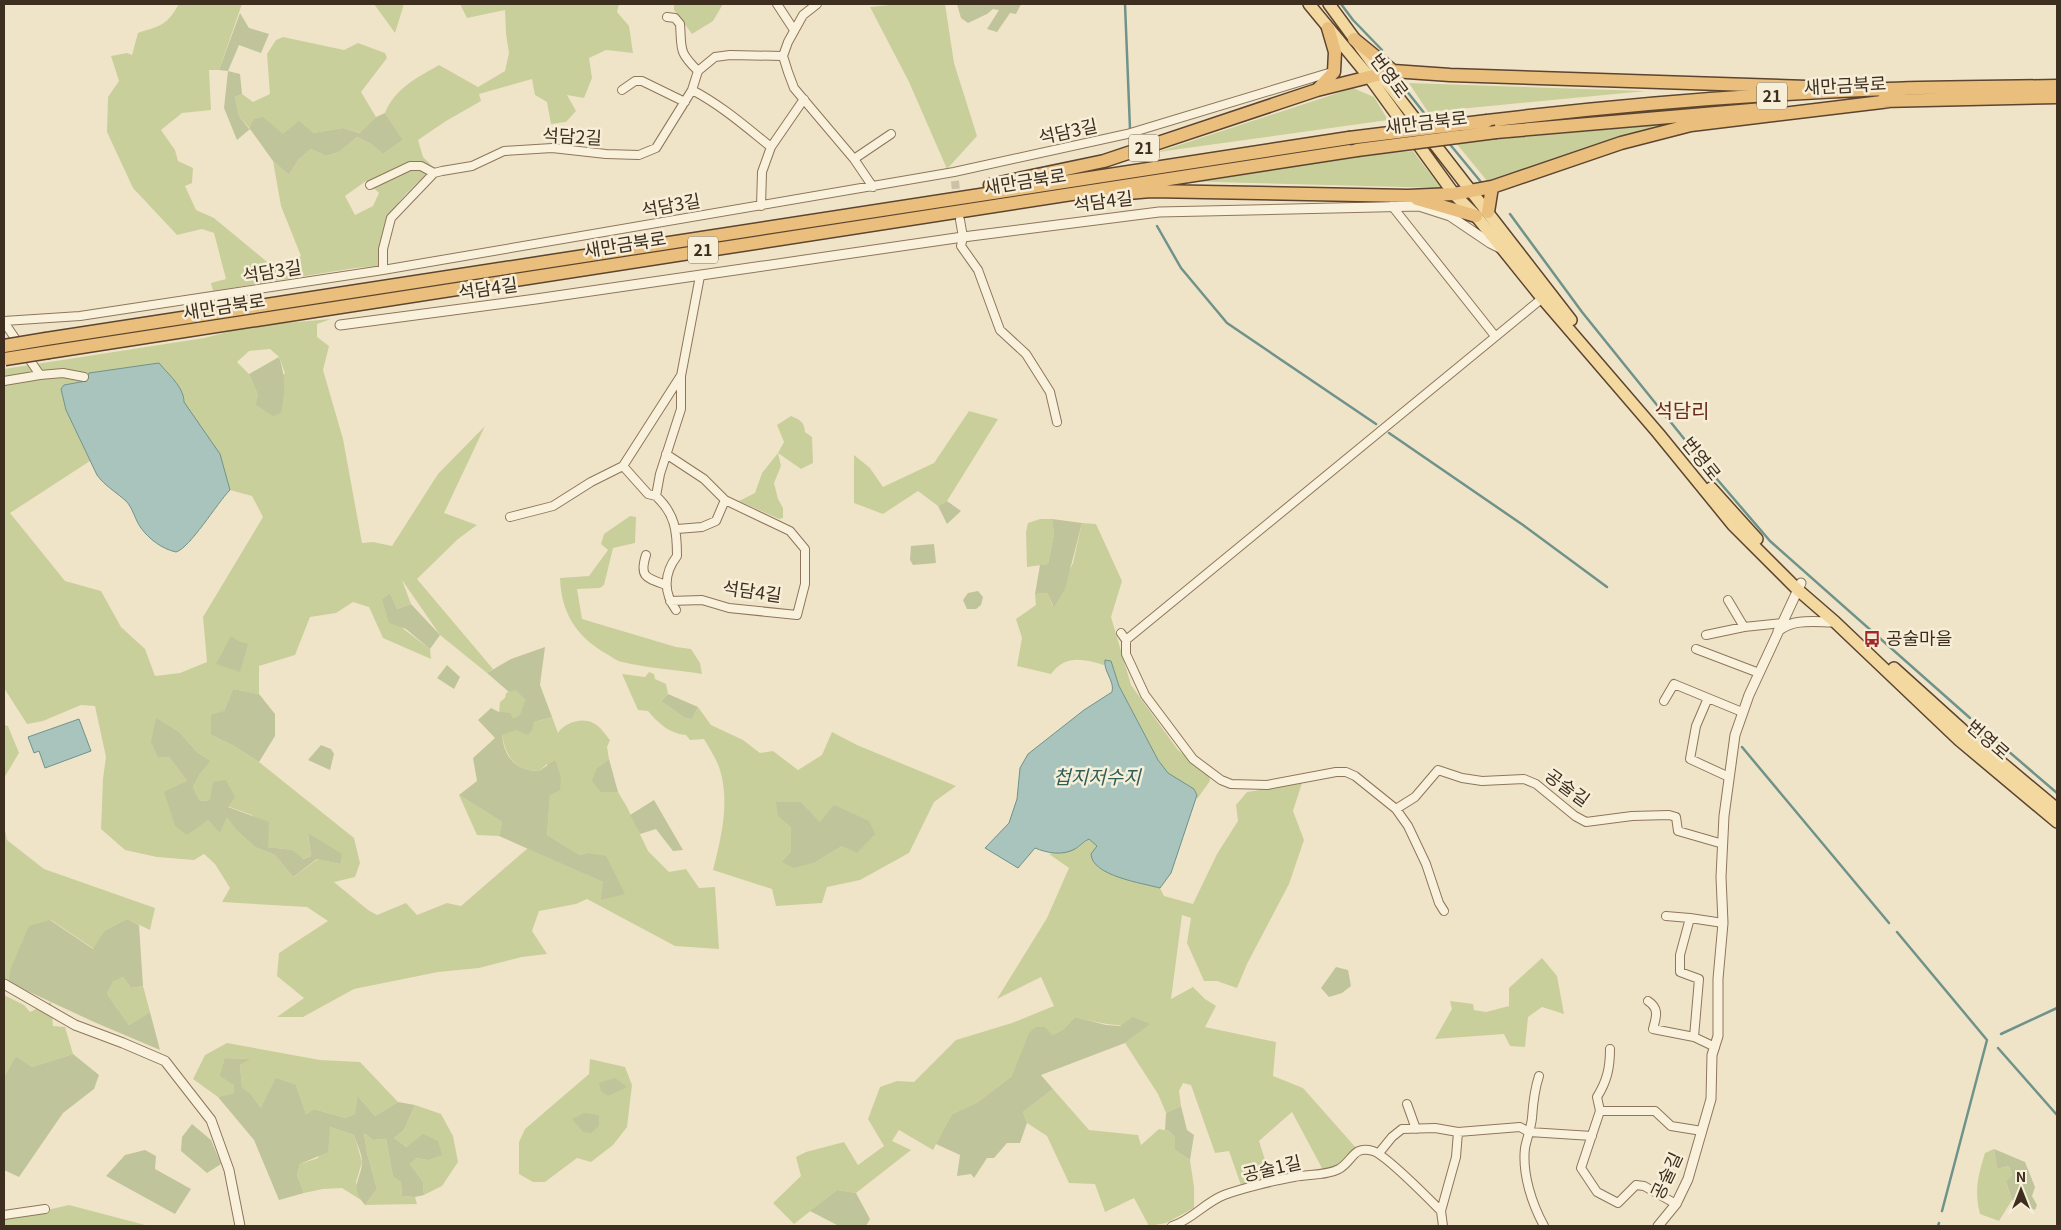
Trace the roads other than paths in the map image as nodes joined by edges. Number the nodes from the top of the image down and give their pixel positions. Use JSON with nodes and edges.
{"nodes":[{"id":1,"x":777,"y":4,"type":"edge"},
{"id":2,"x":817,"y":4,"type":"edge"},
{"id":3,"x":1310,"y":4,"type":"edge"},
{"id":4,"x":1329,"y":4,"type":"edge"},
{"id":5,"x":667,"y":17,"type":"dead end"},
{"id":6,"x":1328,"y":28,"type":"junction"},
{"id":7,"x":794,"y":30,"type":"junction"},
{"id":8,"x":1354,"y":39,"type":"joint"},
{"id":9,"x":783,"y":56,"type":"junction"},
{"id":10,"x":698,"y":71,"type":"junction"},
{"id":11,"x":1334,"y":72,"type":"junction"},
{"id":12,"x":1381,"y":75,"type":"junction"},
{"id":13,"x":2057,"y":86,"type":"edge"},
{"id":14,"x":622,"y":90,"type":"dead end"},
{"id":15,"x":692,"y":90,"type":"junction"},
{"id":16,"x":1317,"y":90,"type":"junction"},
{"id":17,"x":1888,"y":95,"type":"junction"},
{"id":18,"x":2057,"y":97,"type":"edge"},
{"id":19,"x":804,"y":99,"type":"junction"},
{"id":20,"x":685,"y":102,"type":"junction"},
{"id":21,"x":891,"y":134,"type":"dead end"},
{"id":22,"x":771,"y":148,"type":"junction"},
{"id":23,"x":854,"y":159,"type":"junction"},
{"id":24,"x":434,"y":172,"type":"junction"},
{"id":25,"x":954,"y":172,"type":"junction"},
{"id":26,"x":954,"y":182,"type":"tunnel mouth"},
{"id":27,"x":370,"y":185,"type":"dead end"},
{"id":28,"x":873,"y":187,"type":"junction"},
{"id":29,"x":1492,"y":187,"type":"junction"},
{"id":30,"x":1470,"y":192,"type":"junction"},
{"id":31,"x":1454,"y":194,"type":"junction"},
{"id":32,"x":1408,"y":196,"type":"junction"},
{"id":33,"x":761,"y":206,"type":"junction"},
{"id":34,"x":1392,"y":206,"type":"junction"},
{"id":35,"x":900,"y":207,"type":"junction"},
{"id":36,"x":971,"y":208,"type":"junction"},
{"id":37,"x":1482,"y":214,"type":"junction"},
{"id":38,"x":960,"y":220,"type":"dead end"},
{"id":39,"x":963,"y":237,"type":"junction"},
{"id":40,"x":1502,"y":248,"type":"junction"},
{"id":41,"x":383,"y":270,"type":"junction"},
{"id":42,"x":700,"y":276,"type":"junction"},
{"id":43,"x":1545,"y":296,"type":"junction"},
{"id":44,"x":4,"y":322,"type":"edge"},
{"id":45,"x":340,"y":324,"type":"dead end"},
{"id":46,"x":1495,"y":336,"type":"junction"},
{"id":47,"x":48,"y":345,"type":"junction"},
{"id":48,"x":4,"y":354,"type":"edge"},
{"id":49,"x":40,"y":375,"type":"junction"},
{"id":50,"x":682,"y":376,"type":"junction"},
{"id":51,"x":84,"y":377,"type":"dead end"},
{"id":52,"x":4,"y":381,"type":"edge"},
{"id":53,"x":1057,"y":422,"type":"dead end"},
{"id":54,"x":666,"y":454,"type":"junction"},
{"id":55,"x":623,"y":466,"type":"junction"},
{"id":56,"x":656,"y":496,"type":"junction"},
{"id":57,"x":725,"y":500,"type":"junction"},
{"id":58,"x":510,"y":517,"type":"dead end"},
{"id":59,"x":677,"y":530,"type":"junction"},
{"id":60,"x":646,"y":555,"type":"dead end"},
{"id":61,"x":666,"y":584,"type":"junction"},
{"id":62,"x":1800,"y":587,"type":"junction"},
{"id":63,"x":1728,"y":600,"type":"dead end"},
{"id":64,"x":670,"y":601,"type":"junction"},
{"id":65,"x":676,"y":610,"type":"dead end"},
{"id":66,"x":1835,"y":622,"type":"junction"},
{"id":67,"x":1744,"y":627,"type":"junction"},
{"id":68,"x":1780,"y":627,"type":"junction"},
{"id":69,"x":1706,"y":635,"type":"dead end"},
{"id":70,"x":1696,"y":649,"type":"dead end"},
{"id":71,"x":1759,"y":673,"type":"junction"},
{"id":72,"x":1708,"y":698,"type":"junction"},
{"id":73,"x":1664,"y":701,"type":"dead end"},
{"id":74,"x":1742,"y":712,"type":"junction"},
{"id":75,"x":1729,"y":777,"type":"junction"},
{"id":76,"x":1396,"y":809,"type":"junction"},
{"id":77,"x":2057,"y":809,"type":"edge"},
{"id":78,"x":2057,"y":822,"type":"edge"},
{"id":79,"x":1723,"y":844,"type":"junction"},
{"id":80,"x":1444,"y":911,"type":"dead end"},
{"id":81,"x":1666,"y":916,"type":"dead end"},
{"id":82,"x":1690,"y":918,"type":"junction"},
{"id":83,"x":1723,"y":923,"type":"junction"},
{"id":84,"x":4,"y":984,"type":"edge"},
{"id":85,"x":1648,"y":1001,"type":"dead end"},
{"id":86,"x":1694,"y":1037,"type":"junction"},
{"id":87,"x":1715,"y":1047,"type":"junction"},
{"id":88,"x":1610,"y":1049,"type":"dead end"},
{"id":89,"x":1539,"y":1076,"type":"dead end"},
{"id":90,"x":1407,"y":1104,"type":"dead end"},
{"id":91,"x":1600,"y":1111,"type":"junction"},
{"id":92,"x":1416,"y":1128,"type":"junction"},
{"id":93,"x":1702,"y":1131,"type":"junction"},
{"id":94,"x":1458,"y":1132,"type":"junction"},
{"id":95,"x":1529,"y":1132,"type":"junction"},
{"id":96,"x":1592,"y":1136,"type":"junction"},
{"id":97,"x":1379,"y":1153,"type":"junction"},
{"id":98,"x":1676,"y":1204,"type":"junction"},
{"id":99,"x":45,"y":1209,"type":"dead end"},
{"id":100,"x":1441,"y":1211,"type":"junction"},
{"id":101,"x":4,"y":1215,"type":"edge"},
{"id":102,"x":240,"y":1226,"type":"edge"},
{"id":103,"x":1172,"y":1226,"type":"edge"},
{"id":104,"x":1443,"y":1226,"type":"edge"},
{"id":105,"x":1544,"y":1226,"type":"edge"},
{"id":106,"x":1658,"y":1226,"type":"edge"}],
"edges":[{"from":1,"to":7,"type":"street"},
{"from":2,"to":7,"type":"street"},
{"from":3,"to":6,"type":"main road","name":"번영로"},
{"from":4,"to":8,"type":"main road","name":"번영로"},
{"from":5,"to":10,"type":"street"},
{"from":6,"to":11,"type":"highway"},
{"from":6,"to":12,"type":"main road","name":"번영로"},
{"from":7,"to":9,"type":"street"},
{"from":8,"to":12,"type":"highway"},
{"from":9,"to":10,"type":"street"},
{"from":9,"to":19,"type":"street"},
{"from":10,"to":15,"type":"street","name":"석담2길"},
{"from":11,"to":16,"type":"highway","number":"21"},
{"from":11,"to":25,"type":"street","name":"석담3길"},
{"from":12,"to":16,"type":"highway"},
{"from":12,"to":17,"type":"highway","number":"21"},
{"from":12,"to":30,"type":"main road","name":"번영로"},
{"from":12,"to":31,"type":"main road","name":"번영로"},
{"from":13,"to":17,"type":"highway","name":"새만금북로","number":"21"},
{"from":14,"to":20,"type":"street"},
{"from":15,"to":20,"type":"street","name":"석담2길"},
{"from":15,"to":22,"type":"street"},
{"from":16,"to":35,"type":"highway","number":"21"},
{"from":17,"to":18,"type":"highway","name":"새만금북로","number":"21"},
{"from":17,"to":29,"type":"highway","number":"21"},
{"from":17,"to":35,"type":"highway","name":"새만금북로","number":"21","bridge":true},
{"from":17,"to":36,"type":"highway","name":"새만금북로","number":"21","bridge":true},
{"from":19,"to":22,"type":"street"},
{"from":19,"to":23,"type":"street"},
{"from":20,"to":24,"type":"street","name":"석담2길"},
{"from":21,"to":23,"type":"street"},
{"from":22,"to":33,"type":"street"},
{"from":23,"to":28,"type":"street"},
{"from":24,"to":27,"type":"street","name":"석담2길"},
{"from":24,"to":41,"type":"street"},
{"from":25,"to":26,"type":"street"},
{"from":25,"to":28,"type":"street","name":"석담3길"},
{"from":28,"to":33,"type":"street","name":"석담3길"},
{"from":29,"to":30,"type":"highway","number":"21"},
{"from":29,"to":37,"type":"highway"},
{"from":30,"to":31,"type":"highway","number":"21"},
{"from":30,"to":37,"type":"main road","name":"번영로"},
{"from":31,"to":32,"type":"highway","number":"21"},
{"from":31,"to":37,"type":"main road","name":"번영로"},
{"from":32,"to":36,"type":"highway","number":"21"},
{"from":32,"to":37,"type":"highway"},
{"from":33,"to":41,"type":"street","name":"석담3길"},
{"from":34,"to":39,"type":"street","name":"석담4길"},
{"from":34,"to":40,"type":"street","name":"석담4길"},
{"from":34,"to":46,"type":"street"},
{"from":35,"to":47,"type":"highway","name":"새만금북로","number":"21"},
{"from":36,"to":47,"type":"highway","name":"새만금북로","number":"21"},
{"from":37,"to":40,"type":"main road","name":"번영로"},
{"from":37,"to":43,"type":"main road","name":"번영로"},
{"from":38,"to":39,"type":"street"},
{"from":39,"to":42,"type":"street","name":"석담4길"},
{"from":39,"to":53,"type":"street"},
{"from":40,"to":43,"type":"main road","name":"번영로"},
{"from":41,"to":44,"type":"street","name":"석담3길"},
{"from":42,"to":45,"type":"street","name":"석담4길"},
{"from":42,"to":50,"type":"street"},
{"from":43,"to":46,"type":"street"},
{"from":43,"to":62,"type":"main road","name":"번영로"},
{"from":44,"to":49,"type":"street"},
{"from":46,"to":76,"type":"street"},
{"from":47,"to":48,"type":"highway","name":"새만금북로","number":"21","bridge":true},
{"from":49,"to":51,"type":"street"},
{"from":49,"to":52,"type":"street"},
{"from":50,"to":54,"type":"street"},
{"from":50,"to":55,"type":"street"},
{"from":54,"to":56,"type":"street"},
{"from":54,"to":57,"type":"street","name":"석담4길"},
{"from":55,"to":56,"type":"street"},
{"from":55,"to":58,"type":"street"},
{"from":56,"to":59,"type":"street"},
{"from":57,"to":59,"type":"street"},
{"from":57,"to":64,"type":"street","name":"석담4길"},
{"from":59,"to":61,"type":"street"},
{"from":60,"to":61,"type":"street"},
{"from":61,"to":64,"type":"street"},
{"from":62,"to":66,"type":"main road","name":"번영로"},
{"from":62,"to":68,"type":"street","name":"공술길"},
{"from":62,"to":77,"type":"main road","name":"번영로"},
{"from":63,"to":67,"type":"street"},
{"from":64,"to":65,"type":"street"},
{"from":66,"to":68,"type":"street"},
{"from":66,"to":78,"type":"main road","name":"번영로"},
{"from":67,"to":68,"type":"street"},
{"from":67,"to":69,"type":"street"},
{"from":68,"to":71,"type":"street","name":"공술길"},
{"from":70,"to":71,"type":"street"},
{"from":71,"to":74,"type":"street","name":"공술길"},
{"from":72,"to":73,"type":"street"},
{"from":72,"to":74,"type":"street"},
{"from":72,"to":75,"type":"street"},
{"from":74,"to":75,"type":"street","name":"공술길"},
{"from":75,"to":79,"type":"street","name":"공술길"},
{"from":76,"to":79,"type":"street","name":"공술길"},
{"from":76,"to":80,"type":"street"},
{"from":79,"to":83,"type":"street","name":"공술길"},
{"from":81,"to":82,"type":"street"},
{"from":82,"to":83,"type":"street"},
{"from":82,"to":86,"type":"street"},
{"from":83,"to":87,"type":"street","name":"공술길"},
{"from":84,"to":102,"type":"street"},
{"from":85,"to":86,"type":"street"},
{"from":86,"to":87,"type":"street"},
{"from":87,"to":93,"type":"street","name":"공술길"},
{"from":88,"to":91,"type":"street"},
{"from":89,"to":95,"type":"street"},
{"from":90,"to":92,"type":"street"},
{"from":91,"to":93,"type":"street"},
{"from":91,"to":96,"type":"street"},
{"from":92,"to":94,"type":"street"},
{"from":92,"to":97,"type":"street"},
{"from":93,"to":98,"type":"street","name":"공술길"},
{"from":94,"to":95,"type":"street"},
{"from":94,"to":100,"type":"street"},
{"from":95,"to":96,"type":"street"},
{"from":95,"to":105,"type":"street"},
{"from":96,"to":98,"type":"street"},
{"from":97,"to":100,"type":"street"},
{"from":97,"to":103,"type":"street","name":"공술1길"},
{"from":98,"to":106,"type":"street","name":"공술길"},
{"from":99,"to":101,"type":"street"},
{"from":100,"to":104,"type":"street"}]}
